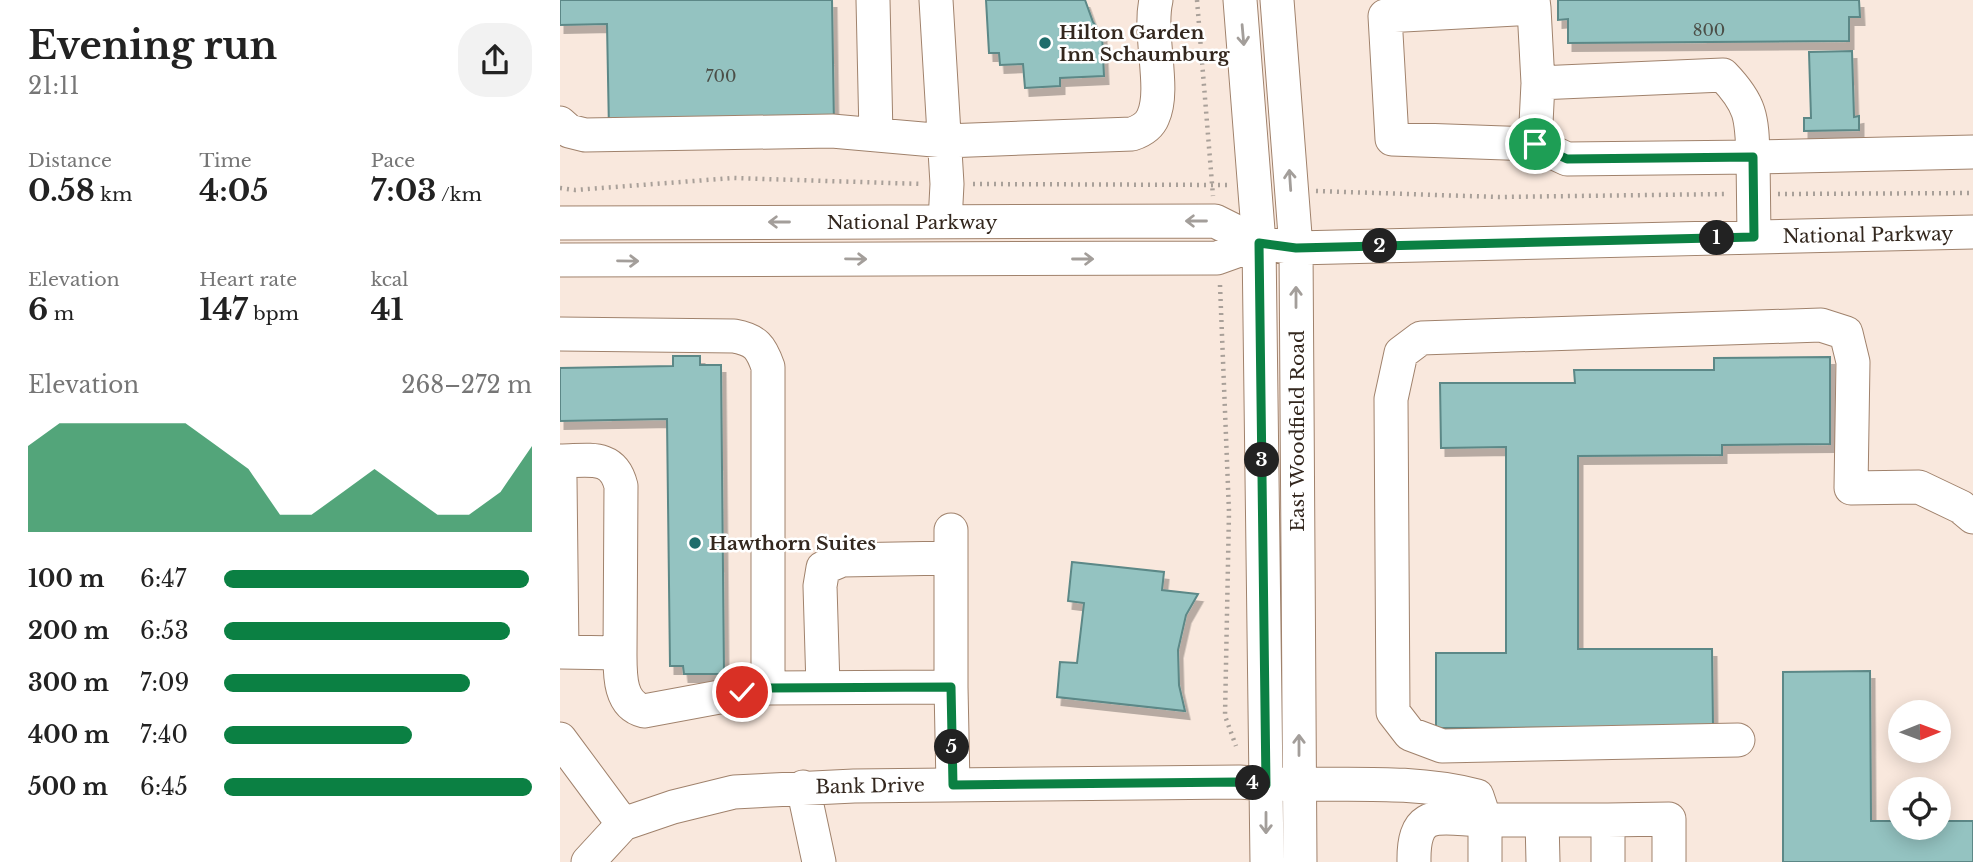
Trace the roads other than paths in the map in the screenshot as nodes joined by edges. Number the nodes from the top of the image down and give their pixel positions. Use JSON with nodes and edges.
{"nodes":[{"id":1,"x":873,"y":0,"type":"edge"},
{"id":2,"x":936,"y":0,"type":"edge"},
{"id":3,"x":1156,"y":0,"type":"edge"},
{"id":4,"x":1240,"y":0,"type":"edge"},
{"id":5,"x":1277,"y":0,"type":"edge"},
{"id":6,"x":1533,"y":4,"type":"edge"},
{"id":7,"x":1538,"y":83,"type":"junction"},
{"id":8,"x":560,"y":123,"type":"edge"},
{"id":9,"x":876,"y":135,"type":"junction"},
{"id":10,"x":945,"y":141,"type":"junction"},
{"id":11,"x":1535,"y":144,"type":"junction"},
{"id":12,"x":1973,"y":152,"type":"edge"},
{"id":13,"x":1753,"y":157,"type":"junction"},
{"id":14,"x":946,"y":222,"type":"junction"},
{"id":15,"x":560,"y":223,"type":"edge"},
{"id":16,"x":1973,"y":232,"type":"edge"},
{"id":17,"x":1754,"y":237,"type":"junction"},
{"id":18,"x":1259,"y":243,"type":"junction"},
{"id":19,"x":1296,"y":248,"type":"junction"},
{"id":20,"x":560,"y":260,"type":"edge"},
{"id":21,"x":560,"y":334,"type":"edge"},
{"id":22,"x":560,"y":461,"type":"edge"},
{"id":23,"x":560,"y":479,"type":"edge"},
{"id":24,"x":1973,"y":517,"type":"edge"},
{"id":25,"x":561,"y":652,"type":"edge"},
{"id":26,"x":620,"y":653,"type":"junction"},
{"id":27,"x":823,"y":687,"type":"junction"},
{"id":28,"x":951,"y":687,"type":"junction"},
{"id":29,"x":768,"y":688,"type":"junction"},
{"id":30,"x":560,"y":739,"type":"edge"},
{"id":31,"x":1738,"y":740,"type":"dead end"},
{"id":32,"x":1252,"y":783,"type":"junction"},
{"id":33,"x":953,"y":785,"type":"junction"},
{"id":34,"x":803,"y":787,"type":"junction"},
{"id":35,"x":1299,"y":787,"type":"junction"},
{"id":36,"x":1485,"y":820,"type":"junction"},
{"id":37,"x":1542,"y":820,"type":"junction"},
{"id":38,"x":1608,"y":820,"type":"junction"},
{"id":39,"x":623,"y":824,"type":"junction"},
{"id":40,"x":588,"y":862,"type":"edge"},
{"id":41,"x":819,"y":862,"type":"edge"},
{"id":42,"x":1267,"y":862,"type":"edge"},
{"id":43,"x":1300,"y":862,"type":"edge"},
{"id":44,"x":1414,"y":862,"type":"edge"},
{"id":45,"x":1485,"y":862,"type":"edge"},
{"id":46,"x":1543,"y":862,"type":"edge"},
{"id":47,"x":1608,"y":862,"type":"edge"},
{"id":48,"x":1670,"y":862,"type":"edge"}],
"edges":[{"from":1,"to":9,"type":"street"},
{"from":2,"to":10,"type":"street"},
{"from":3,"to":10,"type":"street"},
{"from":4,"to":18,"type":"street","name":"East Woodfield Road","one_way":true},
{"from":19,"to":5,"type":"street","name":"East Woodfield Road","one_way":true},
{"from":6,"to":7,"type":"street"},
{"from":6,"to":11,"type":"street"},
{"from":7,"to":11,"type":"street"},
{"from":7,"to":13,"type":"street"},
{"from":8,"to":9,"type":"street"},
{"from":9,"to":10,"type":"street"},
{"from":10,"to":14,"type":"street"},
{"from":11,"to":13,"type":"street"},
{"from":12,"to":13,"type":"street"},
{"from":13,"to":17,"type":"street"},
{"from":14,"to":15,"type":"street","name":"National Parkway","one_way":true},
{"from":18,"to":14,"type":"street","name":"National Parkway","one_way":true},
{"from":16,"to":17,"type":"street","name":"National Parkway"},
{"from":17,"to":19,"type":"street","name":"National Parkway"},
{"from":18,"to":19,"type":"street","name":"National Parkway"},
{"from":20,"to":18,"type":"street","name":"National Parkway","one_way":true},
{"from":18,"to":32,"type":"street","name":"East Woodfield Road"},
{"from":35,"to":19,"type":"street","name":"East Woodfield Road","one_way":true},
{"from":21,"to":29,"type":"street"},
{"from":22,"to":26,"type":"street"},
{"from":23,"to":25,"type":"street"},
{"from":24,"to":31,"type":"street"},
{"from":25,"to":26,"type":"street"},
{"from":26,"to":29,"type":"street"},
{"from":27,"to":28,"type":"street"},
{"from":27,"to":28,"type":"street"},
{"from":27,"to":29,"type":"street"},
{"from":28,"to":33,"type":"street"},
{"from":30,"to":39,"type":"street"},
{"from":32,"to":33,"type":"street","name":"Bank Drive"},
{"from":32,"to":35,"type":"street","name":"Bank Drive"},
{"from":32,"to":42,"type":"street","name":"East Woodfield Road","one_way":true},
{"from":33,"to":34,"type":"street","name":"Bank Drive"},
{"from":34,"to":39,"type":"street","name":"Bank Drive"},
{"from":34,"to":41,"type":"street"},
{"from":35,"to":36,"type":"street","name":"Bank Drive"},
{"from":35,"to":43,"type":"street","name":"East Woodfield Road"},
{"from":36,"to":37,"type":"street"},
{"from":36,"to":44,"type":"street"},
{"from":36,"to":45,"type":"street"},
{"from":37,"to":38,"type":"street"},
{"from":37,"to":46,"type":"street"},
{"from":38,"to":47,"type":"street"},
{"from":38,"to":48,"type":"street"},
{"from":39,"to":40,"type":"street","name":"Bank Drive"}]}
